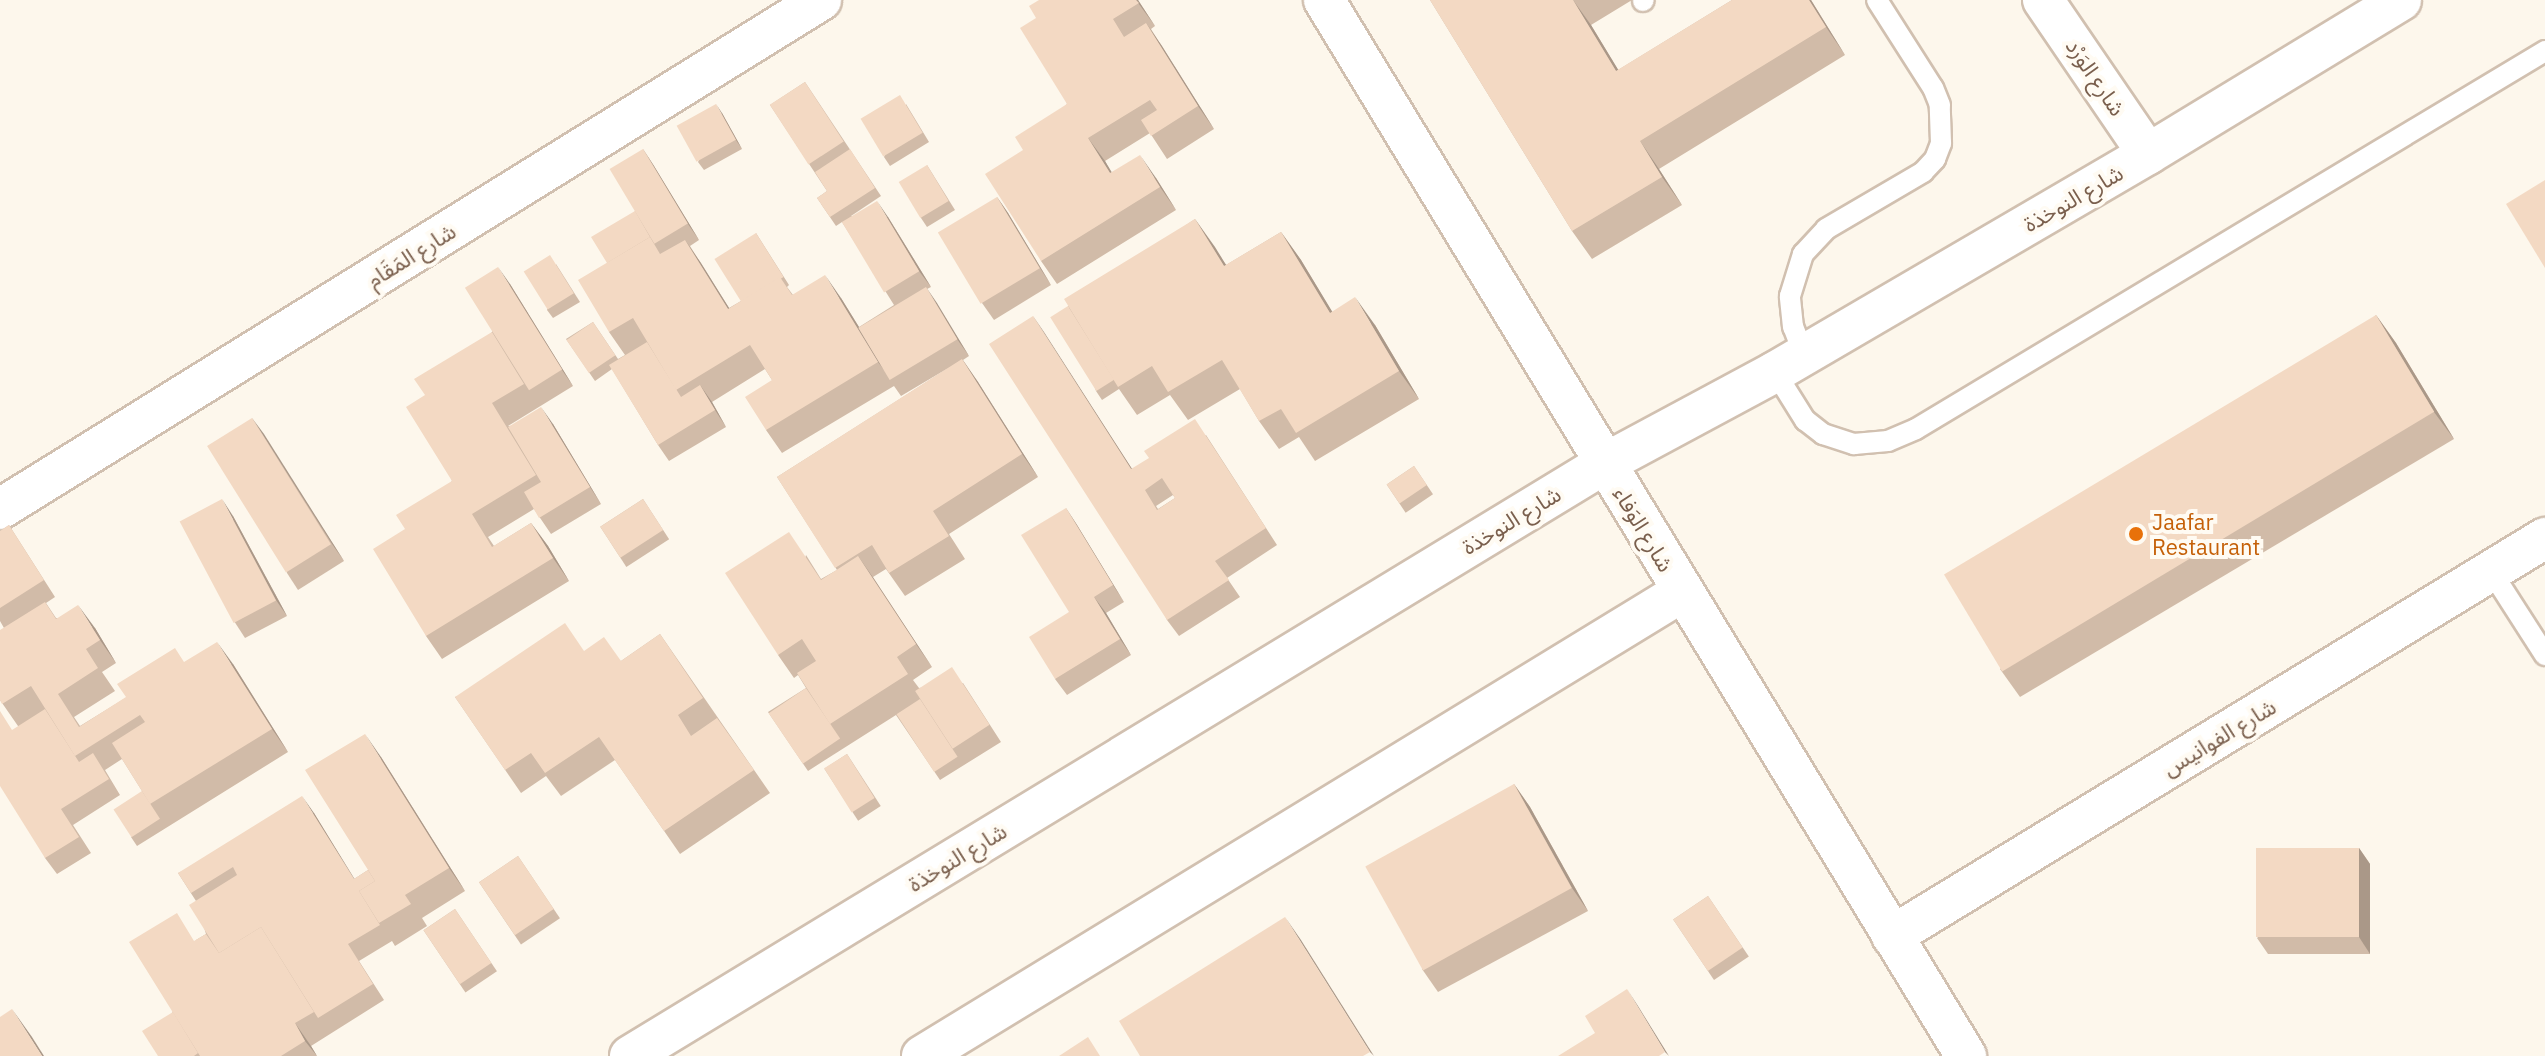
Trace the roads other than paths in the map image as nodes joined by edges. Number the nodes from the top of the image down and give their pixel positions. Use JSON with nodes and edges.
{"nodes":[{"id":1,"x":821,"y":0,"type":"edge"},
{"id":2,"x":1324,"y":0,"type":"edge"},
{"id":3,"x":1877,"y":0,"type":"edge"},
{"id":4,"x":2043,"y":0,"type":"edge"},
{"id":5,"x":2401,"y":0,"type":"edge"},
{"id":6,"x":2545,"y":51,"type":"edge"},
{"id":7,"x":2148,"y":154,"type":"junction"},
{"id":8,"x":1790,"y":364,"type":"junction"},
{"id":9,"x":1604,"y":464,"type":"junction"},
{"id":10,"x":0,"y":509,"type":"edge"},
{"id":11,"x":2545,"y":538,"type":"edge"},
{"id":12,"x":2491,"y":571,"type":"junction"},
{"id":13,"x":1682,"y":592,"type":"junction"},
{"id":14,"x":2545,"y":655,"type":"edge"},
{"id":15,"x":1892,"y":936,"type":"junction"},
{"id":16,"x":630,"y":1056,"type":"edge"},
{"id":17,"x":922,"y":1056,"type":"edge"},
{"id":18,"x":1966,"y":1056,"type":"edge"}],
"edges":[{"from":1,"to":10,"type":"street","name":"شارع المَقَام"},
{"from":2,"to":9,"type":"street","name":"شارع الوَفاء"},
{"from":3,"to":8,"type":"lane"},
{"from":4,"to":7,"type":"street","name":"شارع الوَرْد"},
{"from":5,"to":7,"type":"street","name":"شارع النوخذة"},
{"from":6,"to":8,"type":"lane"},
{"from":7,"to":8,"type":"street","name":"شارع النوخذة"},
{"from":8,"to":9,"type":"street","name":"شارع النوخذة"},
{"from":9,"to":13,"type":"street","name":"شارع الوَفاء"},
{"from":9,"to":16,"type":"street","name":"شارع النوخذة"},
{"from":11,"to":12,"type":"street","name":"شارع الفوانيس"},
{"from":12,"to":14,"type":"lane"},
{"from":12,"to":15,"type":"street","name":"شارع الفوانيس"},
{"from":13,"to":15,"type":"street","name":"شارع الوَفاء"},
{"from":13,"to":17,"type":"street"},
{"from":15,"to":18,"type":"street","name":"شارع الوَفاء"}]}
